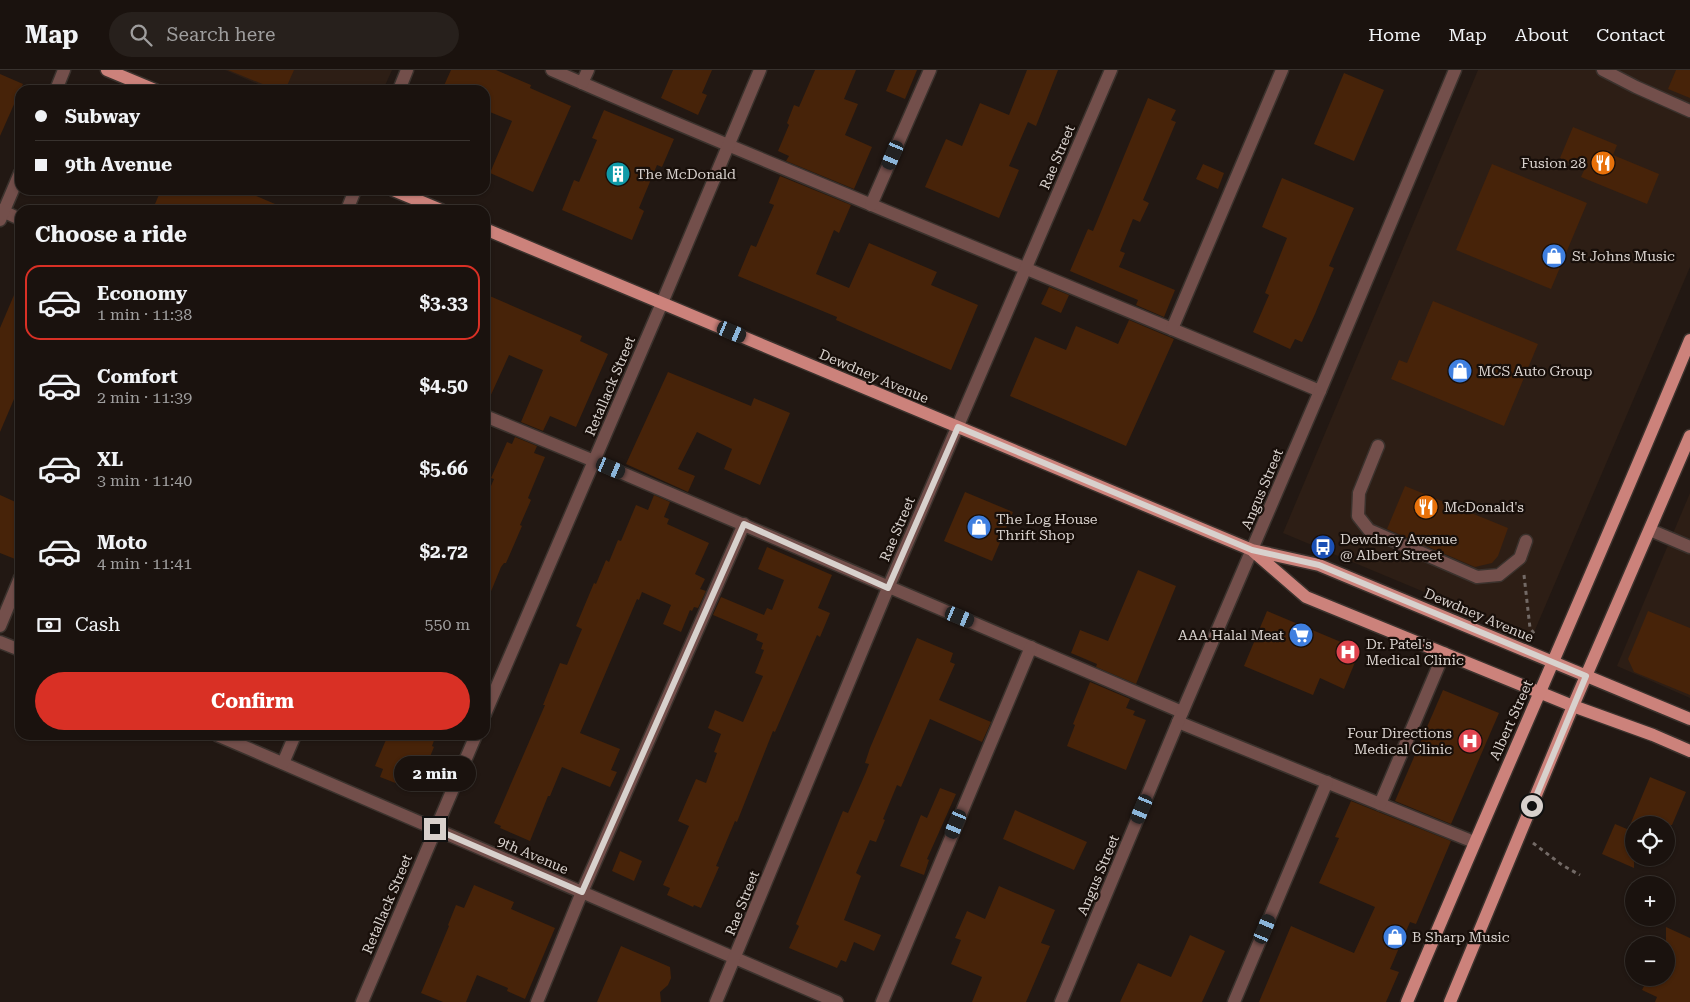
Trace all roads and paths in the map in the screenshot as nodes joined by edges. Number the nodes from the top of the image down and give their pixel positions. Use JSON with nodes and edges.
{"nodes":[{"id":1,"x":64,"y":70,"type":"edge"},
{"id":2,"x":107,"y":70,"type":"edge"},
{"id":3,"x":407,"y":70,"type":"edge"},
{"id":4,"x":552,"y":70,"type":"edge"},
{"id":5,"x":588,"y":70,"type":"edge"},
{"id":6,"x":760,"y":70,"type":"edge"},
{"id":7,"x":930,"y":70,"type":"edge"},
{"id":8,"x":1111,"y":70,"type":"edge"},
{"id":9,"x":1282,"y":70,"type":"edge"},
{"id":10,"x":1455,"y":70,"type":"edge"},
{"id":11,"x":1603,"y":70,"type":"edge"},
{"id":12,"x":582,"y":83,"type":"junction"},
{"id":13,"x":58,"y":85,"type":"edge"},
{"id":14,"x":143,"y":85,"type":"edge"},
{"id":15,"x":401,"y":85,"type":"edge"},
{"id":16,"x":1690,"y":111,"type":"edge"},
{"id":17,"x":729,"y":145,"type":"junction"},
{"id":18,"x":15,"y":184,"type":"edge"},
{"id":19,"x":405,"y":195,"type":"edge"},
{"id":20,"x":429,"y":205,"type":"edge"},
{"id":21,"x":871,"y":205,"type":"junction"},
{"id":22,"x":1,"y":214,"type":"edge"},
{"id":23,"x":15,"y":218,"type":"edge"},
{"id":24,"x":490,"y":230,"type":"edge"},
{"id":25,"x":1026,"y":269,"type":"junction"},
{"id":26,"x":662,"y":303,"type":"junction"},
{"id":27,"x":1172,"y":329,"type":"junction"},
{"id":28,"x":1690,"y":340,"type":"edge"},
{"id":29,"x":1320,"y":391,"type":"junction"},
{"id":30,"x":490,"y":418,"type":"edge"},
{"id":31,"x":958,"y":427,"type":"junction"},
{"id":32,"x":1690,"y":436,"type":"edge"},
{"id":33,"x":1378,"y":446,"type":"dead end"},
{"id":34,"x":594,"y":460,"type":"junction"},
{"id":35,"x":744,"y":524,"type":"junction"},
{"id":36,"x":1650,"y":530,"type":"junction"},
{"id":37,"x":1524,"y":546,"type":"joint"},
{"id":38,"x":1690,"y":547,"type":"edge"},
{"id":39,"x":1252,"y":550,"type":"junction"},
{"id":40,"x":888,"y":588,"type":"junction"},
{"id":41,"x":15,"y":590,"type":"edge"},
{"id":42,"x":0,"y":626,"type":"edge"},
{"id":43,"x":0,"y":642,"type":"edge"},
{"id":44,"x":1031,"y":647,"type":"junction"},
{"id":45,"x":15,"y":648,"type":"edge"},
{"id":46,"x":1444,"y":653,"type":"junction"},
{"id":47,"x":1552,"y":662,"type":"junction"},
{"id":48,"x":1586,"y":676,"type":"junction"},
{"id":49,"x":1540,"y":692,"type":"junction"},
{"id":50,"x":490,"y":702,"type":"edge"},
{"id":51,"x":1573,"y":706,"type":"junction"},
{"id":52,"x":1180,"y":717,"type":"junction"},
{"id":53,"x":1690,"y":719,"type":"edge"},
{"id":54,"x":229,"y":740,"type":"edge"},
{"id":55,"x":293,"y":740,"type":"edge"},
{"id":56,"x":474,"y":740,"type":"edge"},
{"id":57,"x":1690,"y":751,"type":"edge"},
{"id":58,"x":283,"y":763,"type":"junction"},
{"id":59,"x":1327,"y":782,"type":"junction"},
{"id":60,"x":1380,"y":804,"type":"junction"},
{"id":61,"x":435,"y":829,"type":"junction"},
{"id":62,"x":1520,"y":833,"type":"junction"},
{"id":63,"x":1474,"y":842,"type":"junction"},
{"id":64,"x":1580,"y":875,"type":"dead end"},
{"id":65,"x":582,"y":892,"type":"junction"},
{"id":66,"x":735,"y":958,"type":"junction"},
{"id":67,"x":362,"y":1002,"type":"edge"},
{"id":68,"x":537,"y":1002,"type":"edge"},
{"id":69,"x":716,"y":1002,"type":"edge"},
{"id":70,"x":837,"y":1002,"type":"edge"},
{"id":71,"x":882,"y":1002,"type":"edge"},
{"id":72,"x":1061,"y":1002,"type":"edge"},
{"id":73,"x":1234,"y":1002,"type":"edge"},
{"id":74,"x":1407,"y":1002,"type":"edge"},
{"id":75,"x":1450,"y":1002,"type":"edge"}],
"edges":[{"from":1,"to":13,"type":"street"},
{"from":2,"to":14,"type":"main road"},
{"from":3,"to":15,"type":"street"},
{"from":4,"to":12,"type":"street"},
{"from":5,"to":12,"type":"street"},
{"from":6,"to":17,"type":"street","name":"Retallack Street"},
{"from":7,"to":21,"type":"street"},
{"from":8,"to":25,"type":"street","name":"Rae Street"},
{"from":9,"to":27,"type":"street"},
{"from":10,"to":29,"type":"street","name":"Angus Street"},
{"from":11,"to":16,"type":"street"},
{"from":12,"to":17,"type":"street"},
{"from":17,"to":21,"type":"street"},
{"from":17,"to":26,"type":"street","name":"Retallack Street"},
{"from":18,"to":22,"type":"street"},
{"from":19,"to":20,"type":"main road"},
{"from":21,"to":25,"type":"street"},
{"from":22,"to":23,"type":"street"},
{"from":24,"to":26,"type":"main road","name":"Dewdney Avenue"},
{"from":25,"to":27,"type":"street"},
{"from":25,"to":31,"type":"street","name":"Rae Street"},
{"from":26,"to":31,"type":"main road","name":"Dewdney Avenue"},
{"from":26,"to":34,"type":"street","name":"Retallack Street"},
{"from":27,"to":29,"type":"street"},
{"from":28,"to":47,"type":"main road","name":"Albert Street"},
{"from":29,"to":39,"type":"street","name":"Angus Street"},
{"from":30,"to":34,"type":"street"},
{"from":31,"to":39,"type":"main road","name":"Dewdney Avenue"},
{"from":31,"to":40,"type":"street","name":"Rae Street"},
{"from":32,"to":36,"type":"main road"},
{"from":33,"to":37,"type":"street"},
{"from":34,"to":35,"type":"street"},
{"from":34,"to":50,"type":"street","name":"Retallack Street"},
{"from":35,"to":40,"type":"street"},
{"from":35,"to":65,"type":"street"},
{"from":36,"to":38,"type":"street"},
{"from":36,"to":48,"type":"main road"},
{"from":37,"to":47,"type":"path"},
{"from":39,"to":46,"type":"main road","name":"Dewdney Avenue"},
{"from":39,"to":47,"type":"main road","name":"Dewdney Avenue"},
{"from":39,"to":52,"type":"street","name":"Angus Street"},
{"from":40,"to":44,"type":"street"},
{"from":40,"to":66,"type":"street","name":"Rae Street"},
{"from":41,"to":42,"type":"street"},
{"from":43,"to":45,"type":"street"},
{"from":44,"to":52,"type":"street"},
{"from":44,"to":71,"type":"street"},
{"from":46,"to":49,"type":"main road","name":"Dewdney Avenue"},
{"from":46,"to":60,"type":"street"},
{"from":47,"to":48,"type":"main road","name":"Dewdney Avenue"},
{"from":47,"to":49,"type":"main road","name":"Albert Street"},
{"from":48,"to":51,"type":"main road"},
{"from":48,"to":53,"type":"main road","name":"Dewdney Avenue"},
{"from":49,"to":51,"type":"main road","name":"Dewdney Avenue"},
{"from":49,"to":63,"type":"main road","name":"Albert Street"},
{"from":51,"to":57,"type":"main road","name":"Dewdney Avenue"},
{"from":51,"to":62,"type":"main road"},
{"from":52,"to":59,"type":"street"},
{"from":52,"to":72,"type":"street","name":"Angus Street"},
{"from":54,"to":58,"type":"street","name":"9th Avenue"},
{"from":55,"to":58,"type":"street"},
{"from":56,"to":61,"type":"street","name":"Retallack Street"},
{"from":58,"to":61,"type":"street","name":"9th Avenue"},
{"from":59,"to":60,"type":"street"},
{"from":59,"to":73,"type":"street"},
{"from":60,"to":63,"type":"street"},
{"from":61,"to":65,"type":"street","name":"9th Avenue"},
{"from":61,"to":67,"type":"street","name":"Retallack Street"},
{"from":62,"to":64,"type":"path"},
{"from":62,"to":75,"type":"main road"},
{"from":63,"to":74,"type":"main road","name":"Albert Street"},
{"from":65,"to":66,"type":"street","name":"9th Avenue"},
{"from":65,"to":68,"type":"street"},
{"from":66,"to":69,"type":"street","name":"Rae Street"},
{"from":66,"to":70,"type":"street","name":"9th Avenue"}]}
